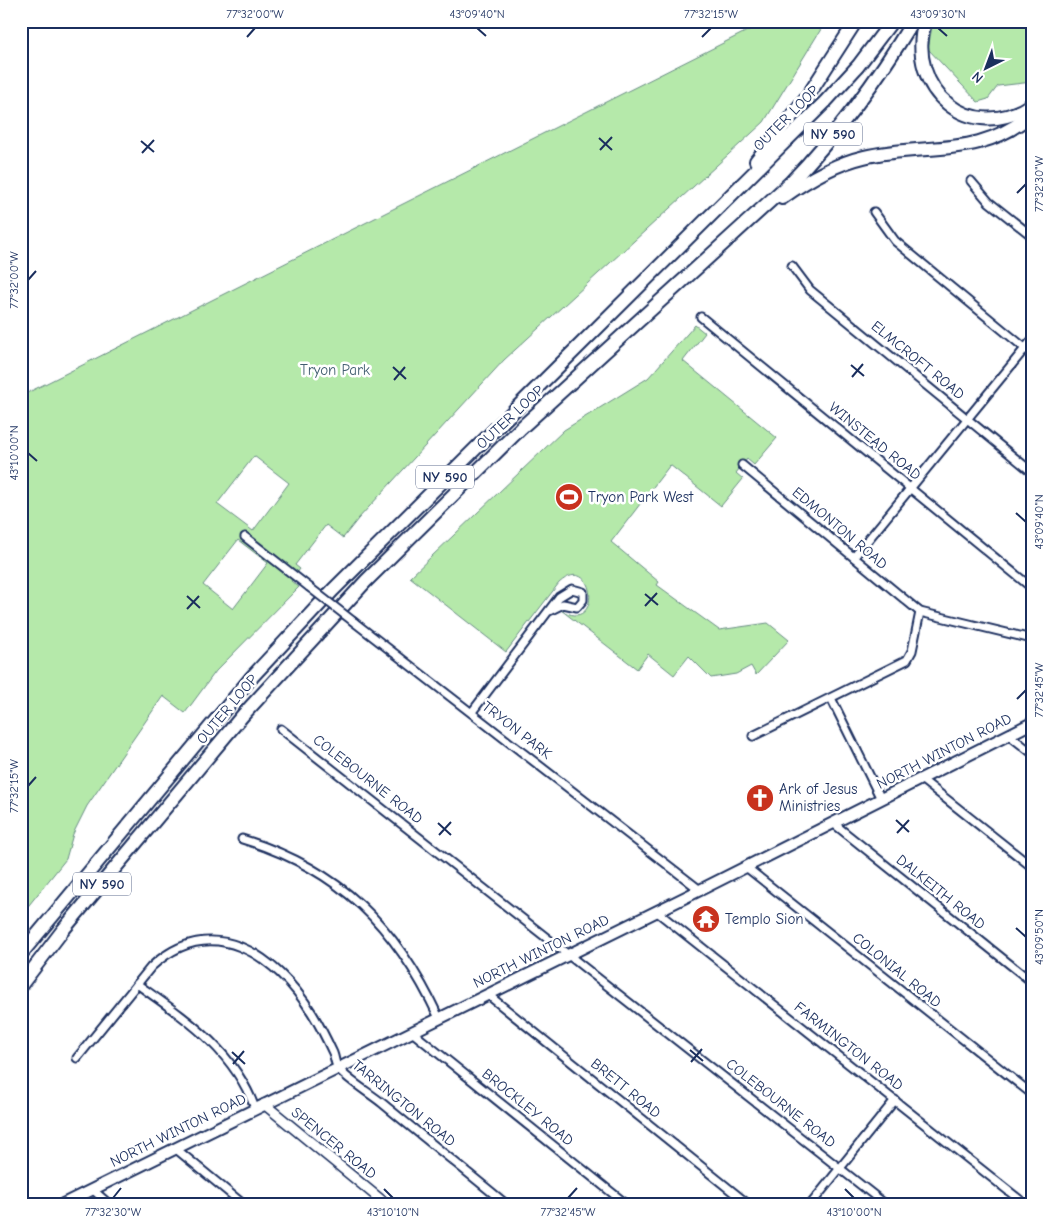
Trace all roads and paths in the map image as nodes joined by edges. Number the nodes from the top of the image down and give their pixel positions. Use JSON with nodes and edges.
{"nodes":[{"id":1,"x":856,"y":21,"type":"edge"},
{"id":2,"x":892,"y":21,"type":"edge"},
{"id":3,"x":914,"y":21,"type":"edge"},
{"id":4,"x":925,"y":21,"type":"edge"},
{"id":5,"x":1032,"y":104,"type":"edge"},
{"id":6,"x":1032,"y":114,"type":"edge"},
{"id":7,"x":971,"y":181,"type":"dead end"},
{"id":8,"x":874,"y":212,"type":"dead end"},
{"id":9,"x":713,"y":214,"type":"junction"},
{"id":10,"x":737,"y":233,"type":"junction"},
{"id":11,"x":1032,"y":236,"type":"edge"},
{"id":12,"x":792,"y":266,"type":"dead end"},
{"id":13,"x":701,"y":317,"type":"dead end"},
{"id":14,"x":1032,"y":340,"type":"edge"},
{"id":15,"x":1025,"y":348,"type":"junction"},
{"id":16,"x":1032,"y":354,"type":"edge"},
{"id":17,"x":968,"y":419,"type":"junction"},
{"id":18,"x":742,"y":465,"type":"dead end"},
{"id":19,"x":1032,"y":472,"type":"edge"},
{"id":20,"x":910,"y":488,"type":"junction"},
{"id":21,"x":245,"y":537,"type":"dead end"},
{"id":22,"x":854,"y":557,"type":"junction"},
{"id":23,"x":1032,"y":588,"type":"edge"},
{"id":24,"x":549,"y":612,"type":"junction"},
{"id":25,"x":920,"y":612,"type":"junction"},
{"id":26,"x":1032,"y":640,"type":"edge"},
{"id":27,"x":831,"y":698,"type":"junction"},
{"id":28,"x":472,"y":712,"type":"junction"},
{"id":29,"x":1032,"y":723,"type":"edge"},
{"id":30,"x":281,"y":729,"type":"dead end"},
{"id":31,"x":1009,"y":735,"type":"junction"},
{"id":32,"x":752,"y":736,"type":"dead end"},
{"id":33,"x":1032,"y":753,"type":"edge"},
{"id":34,"x":921,"y":779,"type":"junction"},
{"id":35,"x":881,"y":799,"type":"junction"},
{"id":36,"x":833,"y":823,"type":"junction"},
{"id":37,"x":242,"y":839,"type":"dead end"},
{"id":38,"x":746,"y":867,"type":"junction"},
{"id":39,"x":1032,"y":867,"type":"edge"},
{"id":40,"x":700,"y":890,"type":"junction"},
{"id":41,"x":656,"y":911,"type":"junction"},
{"id":42,"x":21,"y":954,"type":"edge"},
{"id":43,"x":570,"y":954,"type":"junction"},
{"id":44,"x":1032,"y":982,"type":"edge"},
{"id":45,"x":137,"y":984,"type":"junction"},
{"id":46,"x":21,"y":985,"type":"edge"},
{"id":47,"x":488,"y":994,"type":"junction"},
{"id":48,"x":439,"y":1018,"type":"junction"},
{"id":49,"x":412,"y":1032,"type":"junction"},
{"id":50,"x":77,"y":1058,"type":"dead end"},
{"id":51,"x":338,"y":1068,"type":"junction"},
{"id":52,"x":1032,"y":1094,"type":"edge"},
{"id":53,"x":895,"y":1100,"type":"junction"},
{"id":54,"x":259,"y":1106,"type":"junction"},
{"id":55,"x":176,"y":1148,"type":"junction"},
{"id":56,"x":840,"y":1168,"type":"junction"},
{"id":57,"x":92,"y":1189,"type":"junction"},
{"id":58,"x":62,"y":1204,"type":"edge"},
{"id":59,"x":109,"y":1204,"type":"edge"},
{"id":60,"x":243,"y":1204,"type":"edge"},
{"id":61,"x":386,"y":1204,"type":"edge"},
{"id":62,"x":506,"y":1204,"type":"edge"},
{"id":63,"x":626,"y":1204,"type":"edge"},
{"id":64,"x":748,"y":1204,"type":"edge"},
{"id":65,"x":811,"y":1204,"type":"edge"},
{"id":66,"x":885,"y":1204,"type":"edge"},
{"id":67,"x":1025,"y":1204,"type":"edge"}],
"edges":[{"from":1,"to":9,"type":"highway"},
{"from":2,"to":9,"type":"highway","name":"OUTER LOOP","number":"NY 590"},
{"from":3,"to":10,"type":"highway","name":"OUTER LOOP","number":"NY 590"},
{"from":4,"to":5,"type":"highway"},
{"from":6,"to":10,"type":"highway"},
{"from":7,"to":11,"type":"street"},
{"from":8,"to":15,"type":"street"},
{"from":9,"to":42,"type":"highway","name":"OUTER LOOP","number":"NY 590"},
{"from":10,"to":46,"type":"highway","name":"OUTER LOOP","number":"NY 590"},
{"from":12,"to":17,"type":"street","name":"ELMCROFT ROAD"},
{"from":13,"to":20,"type":"street","name":"WINSTEAD ROAD"},
{"from":14,"to":15,"type":"street"},
{"from":15,"to":16,"type":"street"},
{"from":15,"to":17,"type":"street"},
{"from":17,"to":19,"type":"street","name":"ELMCROFT ROAD"},
{"from":17,"to":20,"type":"street"},
{"from":18,"to":22,"type":"street","name":"EDMONTON ROAD"},
{"from":20,"to":22,"type":"street"},
{"from":20,"to":23,"type":"street","name":"WINSTEAD ROAD"},
{"from":21,"to":28,"type":"street","name":"TRYON PARK","bridge":true},
{"from":22,"to":25,"type":"street","name":"EDMONTON ROAD"},
{"from":24,"to":24,"type":"street"},
{"from":24,"to":28,"type":"street"},
{"from":25,"to":26,"type":"street"},
{"from":25,"to":27,"type":"street"},
{"from":27,"to":32,"type":"street"},
{"from":27,"to":35,"type":"street"},
{"from":28,"to":40,"type":"street","name":"TRYON PARK"},
{"from":29,"to":31,"type":"main road","name":"NORTH WINTON ROAD"},
{"from":30,"to":43,"type":"street","name":"COLEBOURNE ROAD"},
{"from":31,"to":33,"type":"street"},
{"from":31,"to":34,"type":"main road","name":"NORTH WINTON ROAD"},
{"from":34,"to":35,"type":"main road","name":"NORTH WINTON ROAD"},
{"from":34,"to":39,"type":"street"},
{"from":35,"to":36,"type":"main road","name":"NORTH WINTON ROAD"},
{"from":36,"to":38,"type":"main road","name":"NORTH WINTON ROAD"},
{"from":36,"to":44,"type":"street","name":"DALKEITH ROAD"},
{"from":37,"to":48,"type":"street"},
{"from":38,"to":40,"type":"main road","name":"NORTH WINTON ROAD"},
{"from":38,"to":52,"type":"street","name":"COLONIAL ROAD"},
{"from":40,"to":41,"type":"main road","name":"NORTH WINTON ROAD"},
{"from":41,"to":43,"type":"main road","name":"NORTH WINTON ROAD"},
{"from":41,"to":53,"type":"street","name":"FARMINGTON ROAD"},
{"from":43,"to":47,"type":"main road","name":"NORTH WINTON ROAD"},
{"from":43,"to":56,"type":"street","name":"COLEBOURNE ROAD"},
{"from":45,"to":50,"type":"street","name":"TARRINGTON ROAD"},
{"from":45,"to":51,"type":"street","name":"TARRINGTON ROAD"},
{"from":45,"to":54,"type":"street"},
{"from":47,"to":48,"type":"main road","name":"NORTH WINTON ROAD"},
{"from":47,"to":64,"type":"street","name":"BRETT ROAD"},
{"from":48,"to":49,"type":"main road","name":"NORTH WINTON ROAD"},
{"from":49,"to":51,"type":"main road","name":"NORTH WINTON ROAD"},
{"from":49,"to":63,"type":"street","name":"BROCKLEY ROAD"},
{"from":51,"to":54,"type":"main road","name":"NORTH WINTON ROAD"},
{"from":51,"to":62,"type":"street","name":"TARRINGTON ROAD"},
{"from":53,"to":56,"type":"street"},
{"from":53,"to":67,"type":"street","name":"FARMINGTON ROAD"},
{"from":54,"to":55,"type":"main road","name":"NORTH WINTON ROAD"},
{"from":54,"to":61,"type":"street","name":"SPENCER ROAD"},
{"from":55,"to":57,"type":"main road","name":"NORTH WINTON ROAD"},
{"from":55,"to":60,"type":"street"},
{"from":56,"to":65,"type":"street"},
{"from":56,"to":66,"type":"street","name":"COLEBOURNE ROAD"},
{"from":57,"to":58,"type":"main road","name":"NORTH WINTON ROAD"},
{"from":57,"to":59,"type":"street"}]}
